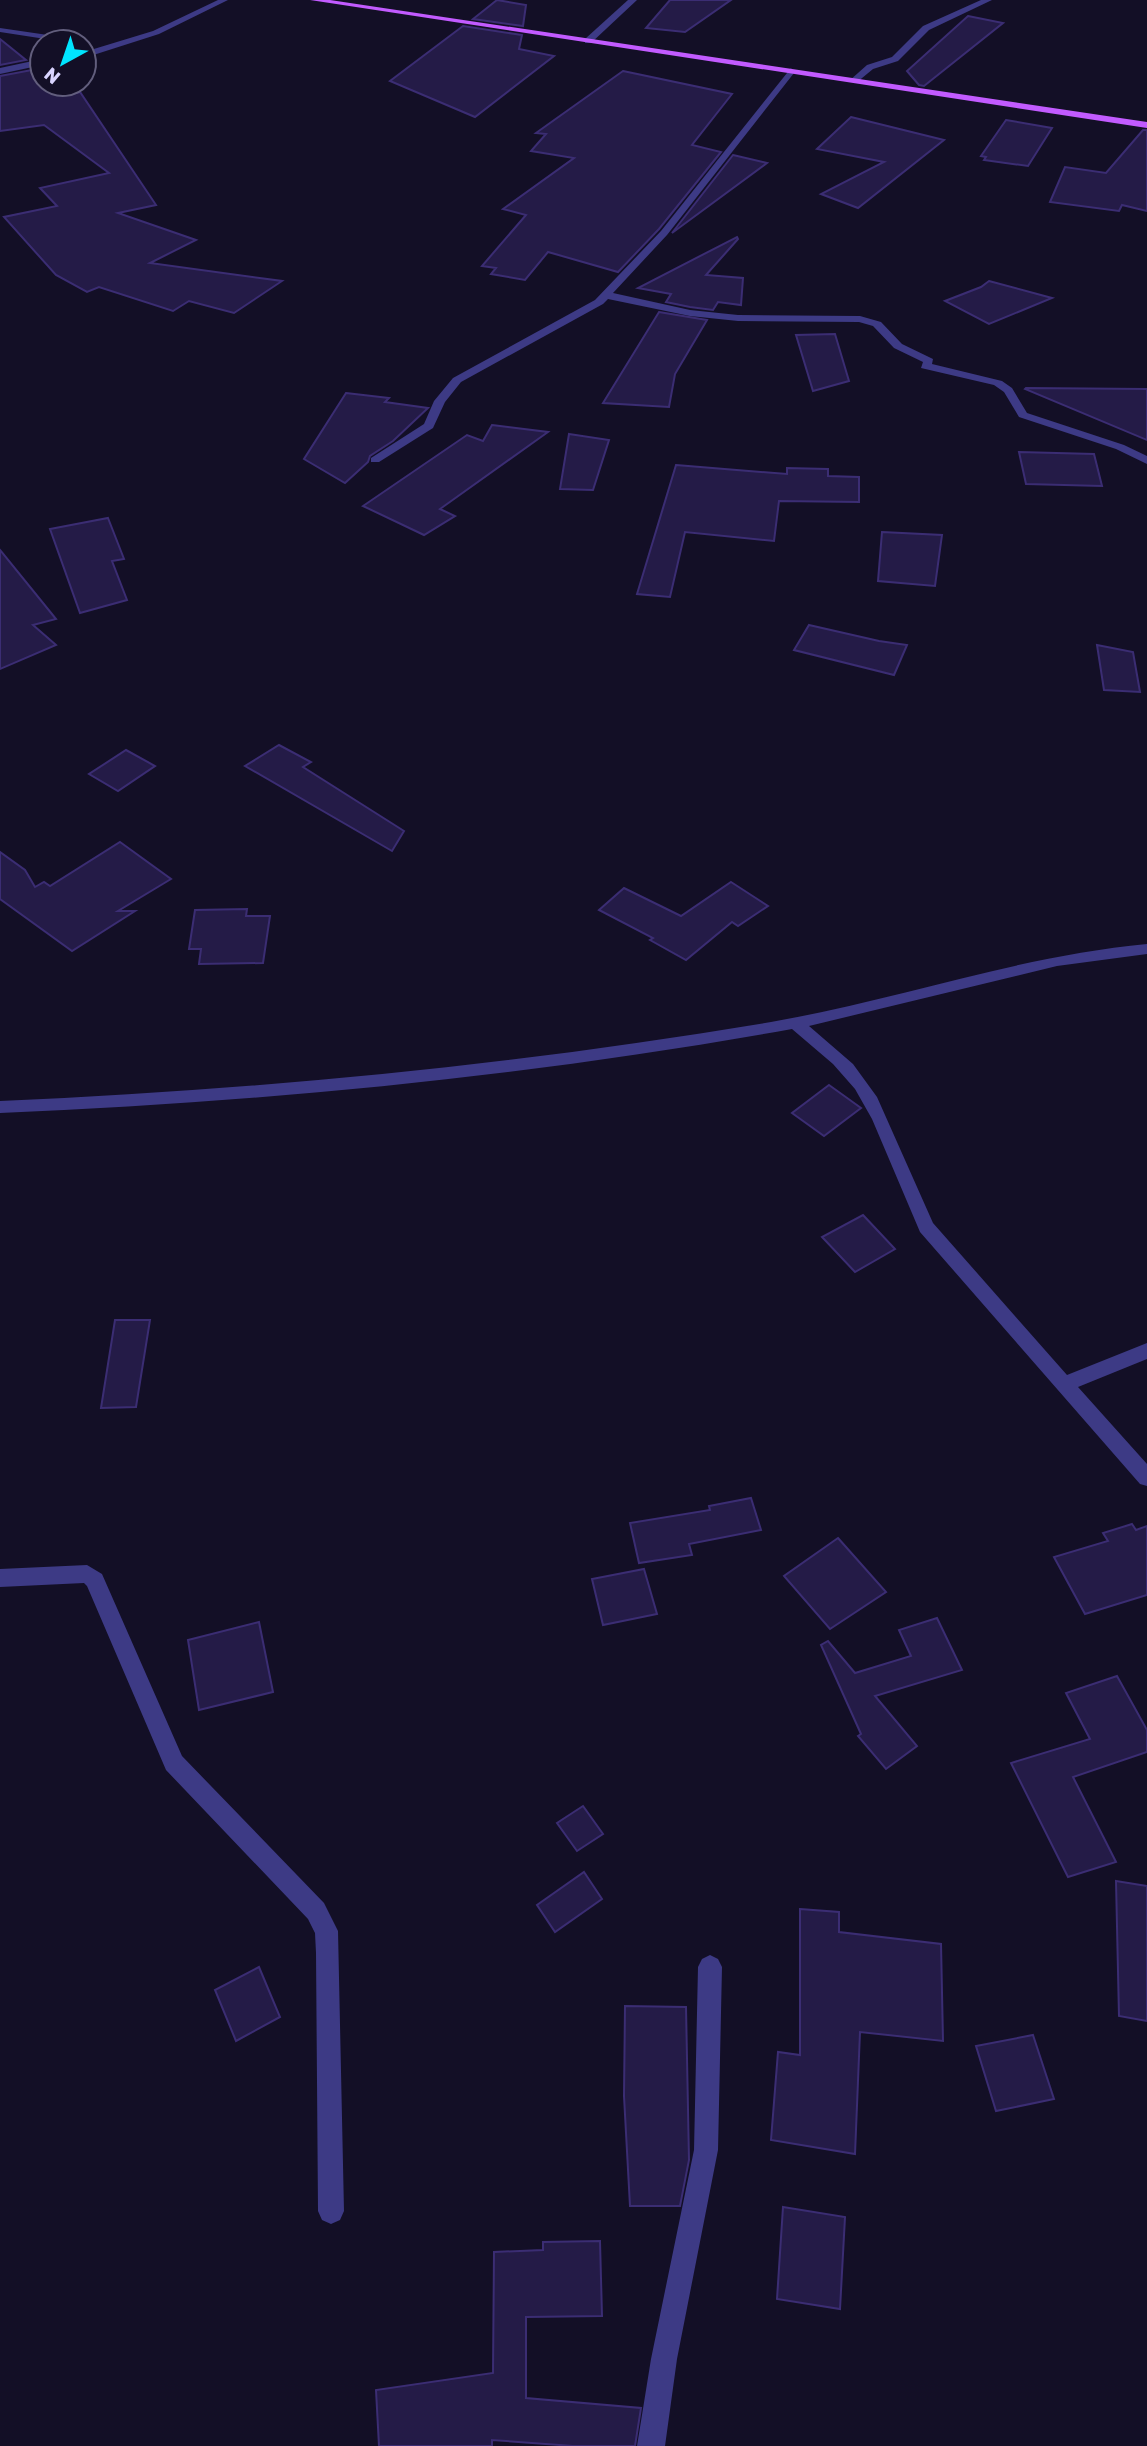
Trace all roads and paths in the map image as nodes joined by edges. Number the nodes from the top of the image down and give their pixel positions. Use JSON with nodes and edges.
{"nodes":[{"id":1,"x":224,"y":0,"type":"edge"},
{"id":2,"x":314,"y":0,"type":"edge"},
{"id":3,"x":633,"y":0,"type":"edge"},
{"id":4,"x":988,"y":0,"type":"edge"},
{"id":5,"x":0,"y":30,"type":"edge"},
{"id":6,"x":28,"y":34,"type":"edge"},
{"id":7,"x":588,"y":41,"type":"junction"},
{"id":8,"x":98,"y":44,"type":"edge"},
{"id":9,"x":119,"y":48,"type":"junction"},
{"id":10,"x":98,"y":52,"type":"edge"},
{"id":11,"x":28,"y":65,"type":"edge"},
{"id":12,"x":0,"y":71,"type":"edge"},
{"id":13,"x":791,"y":71,"type":"junction"},
{"id":14,"x":853,"y":81,"type":"junction"},
{"id":15,"x":1147,"y":125,"type":"edge"},
{"id":16,"x":606,"y":295,"type":"junction"},
{"id":17,"x":375,"y":460,"type":"dead end"},
{"id":18,"x":1147,"y":461,"type":"edge"},
{"id":19,"x":1147,"y":949,"type":"edge"},
{"id":20,"x":795,"y":1023,"type":"junction"},
{"id":21,"x":0,"y":1107,"type":"edge"},
{"id":22,"x":1147,"y":1351,"type":"edge"},
{"id":23,"x":1064,"y":1384,"type":"junction"},
{"id":24,"x":1147,"y":1478,"type":"edge"},
{"id":25,"x":0,"y":1578,"type":"edge"},
{"id":26,"x":710,"y":1967,"type":"dead end"},
{"id":27,"x":331,"y":2211,"type":"dead end"},
{"id":28,"x":651,"y":2446,"type":"edge"}],
"edges":[{"from":1,"to":9,"type":"street"},
{"from":2,"to":7,"type":"main road"},
{"from":3,"to":7,"type":"street"},
{"from":4,"to":14,"type":"street"},
{"from":5,"to":6,"type":"street"},
{"from":7,"to":13,"type":"main road"},
{"from":8,"to":9,"type":"street"},
{"from":9,"to":10,"type":"street"},
{"from":11,"to":12,"type":"street"},
{"from":13,"to":14,"type":"main road"},
{"from":13,"to":16,"type":"street"},
{"from":14,"to":15,"type":"main road"},
{"from":16,"to":17,"type":"street"},
{"from":16,"to":18,"type":"street"},
{"from":19,"to":20,"type":"street"},
{"from":20,"to":21,"type":"street"},
{"from":20,"to":23,"type":"street"},
{"from":22,"to":23,"type":"street"},
{"from":23,"to":24,"type":"street"},
{"from":25,"to":27,"type":"street"},
{"from":26,"to":28,"type":"street"}]}
